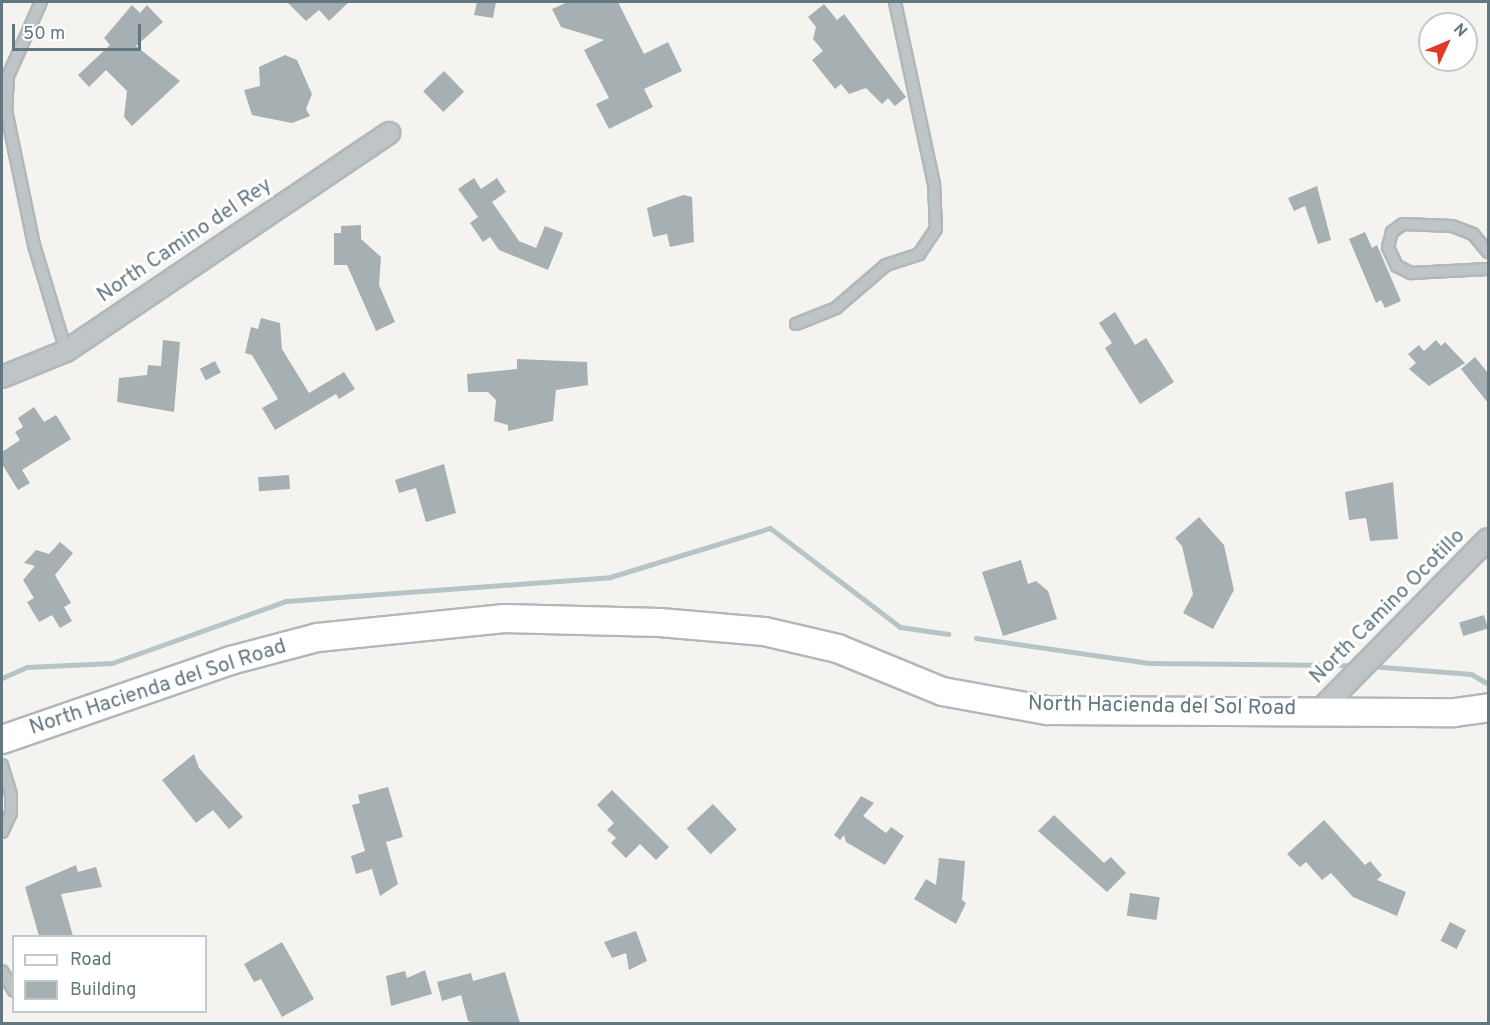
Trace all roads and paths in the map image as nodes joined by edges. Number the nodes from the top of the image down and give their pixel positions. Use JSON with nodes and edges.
{"nodes":[{"id":1,"x":42,"y":2,"type":"edge"},
{"id":2,"x":895,"y":2,"type":"edge"},
{"id":3,"x":389,"y":134,"type":"dead end"},
{"id":4,"x":1488,"y":252,"type":"edge"},
{"id":5,"x":1488,"y":269,"type":"edge"},
{"id":6,"x":796,"y":324,"type":"dead end"},
{"id":7,"x":66,"y":351,"type":"junction"},
{"id":8,"x":2,"y":378,"type":"edge"},
{"id":9,"x":1488,"y":539,"type":"edge"},
{"id":10,"x":1488,"y":707,"type":"edge"},
{"id":11,"x":1321,"y":709,"type":"junction"},
{"id":12,"x":2,"y":739,"type":"edge"},
{"id":13,"x":2,"y":765,"type":"edge"},
{"id":14,"x":2,"y":832,"type":"edge"},
{"id":15,"x":2,"y":971,"type":"edge"},
{"id":16,"x":12,"y":988,"type":"edge"}],
"edges":[{"from":1,"to":7,"type":"lane"},
{"from":2,"to":6,"type":"lane"},
{"from":3,"to":7,"type":"street","name":"North Camino del Rey"},
{"from":4,"to":5,"type":"lane"},
{"from":7,"to":8,"type":"street","name":"North Camino del Rey"},
{"from":9,"to":11,"type":"street","name":"North Camino Ocotillo"},
{"from":10,"to":11,"type":"street","name":"North Hacienda del Sol Road"},
{"from":11,"to":12,"type":"street","name":"North Hacienda del Sol Road"},
{"from":13,"to":14,"type":"lane"},
{"from":15,"to":16,"type":"lane"}]}
